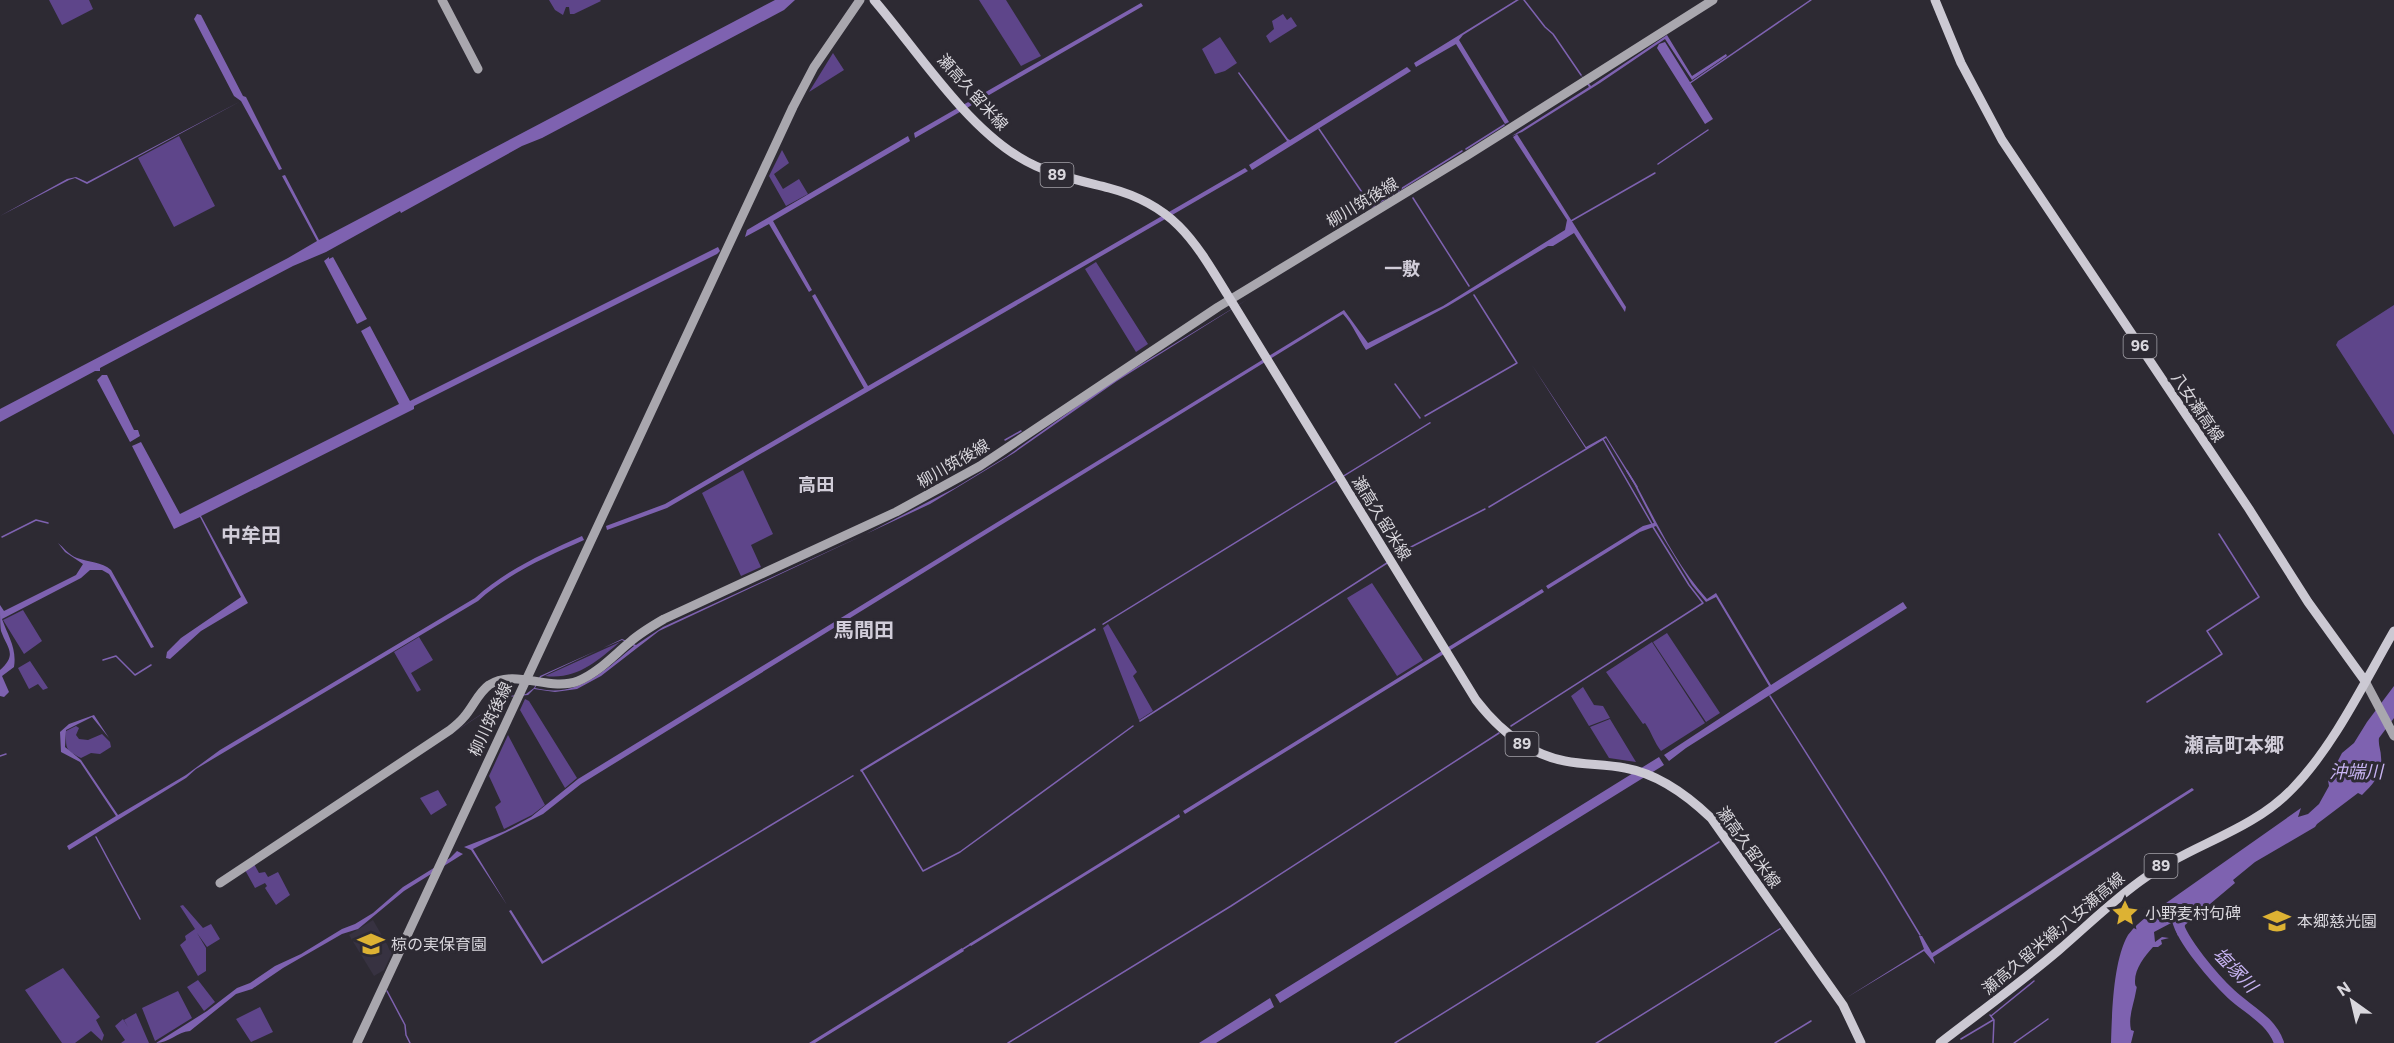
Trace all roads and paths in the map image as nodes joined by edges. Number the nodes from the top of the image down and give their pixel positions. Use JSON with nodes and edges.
{"nodes":[{"id":1,"x":442,"y":0,"type":"edge"},
{"id":2,"x":860,"y":0,"type":"edge"},
{"id":3,"x":874,"y":0,"type":"edge"},
{"id":4,"x":1713,"y":0,"type":"edge"},
{"id":5,"x":1935,"y":0,"type":"edge"},
{"id":6,"x":478,"y":69,"type":"dead end"},
{"id":7,"x":1234,"y":305,"type":"junction"},
{"id":8,"x":2394,"y":631,"type":"edge"},
{"id":9,"x":525,"y":680,"type":"junction"},
{"id":10,"x":2365,"y":681,"type":"junction"},
{"id":11,"x":2393,"y":734,"type":"edge"},
{"id":12,"x":220,"y":883,"type":"dead end"},
{"id":13,"x":357,"y":1043,"type":"edge"},
{"id":14,"x":1861,"y":1043,"type":"edge"},
{"id":15,"x":1940,"y":1043,"type":"edge"}],
"edges":[{"from":1,"to":6,"type":"main road"},
{"from":2,"to":9,"type":"main road"},
{"from":3,"to":7,"type":"main road","name":"瀬高久留米線","number":"89"},
{"from":4,"to":7,"type":"main road","name":"柳川筑後線"},
{"from":5,"to":10,"type":"main road","name":"八女瀬高線","number":"96"},
{"from":7,"to":9,"type":"main road","name":"柳川筑後線"},
{"from":7,"to":14,"type":"main road","name":"瀬高久留米線","number":"89"},
{"from":8,"to":10,"type":"main road"},
{"from":9,"to":12,"type":"main road"},
{"from":9,"to":13,"type":"main road","name":"柳川筑後線"},
{"from":10,"to":11,"type":"main road"},
{"from":10,"to":15,"type":"main road","name":"瀬高久留米線;八女瀬高線","number":"89"}]}
